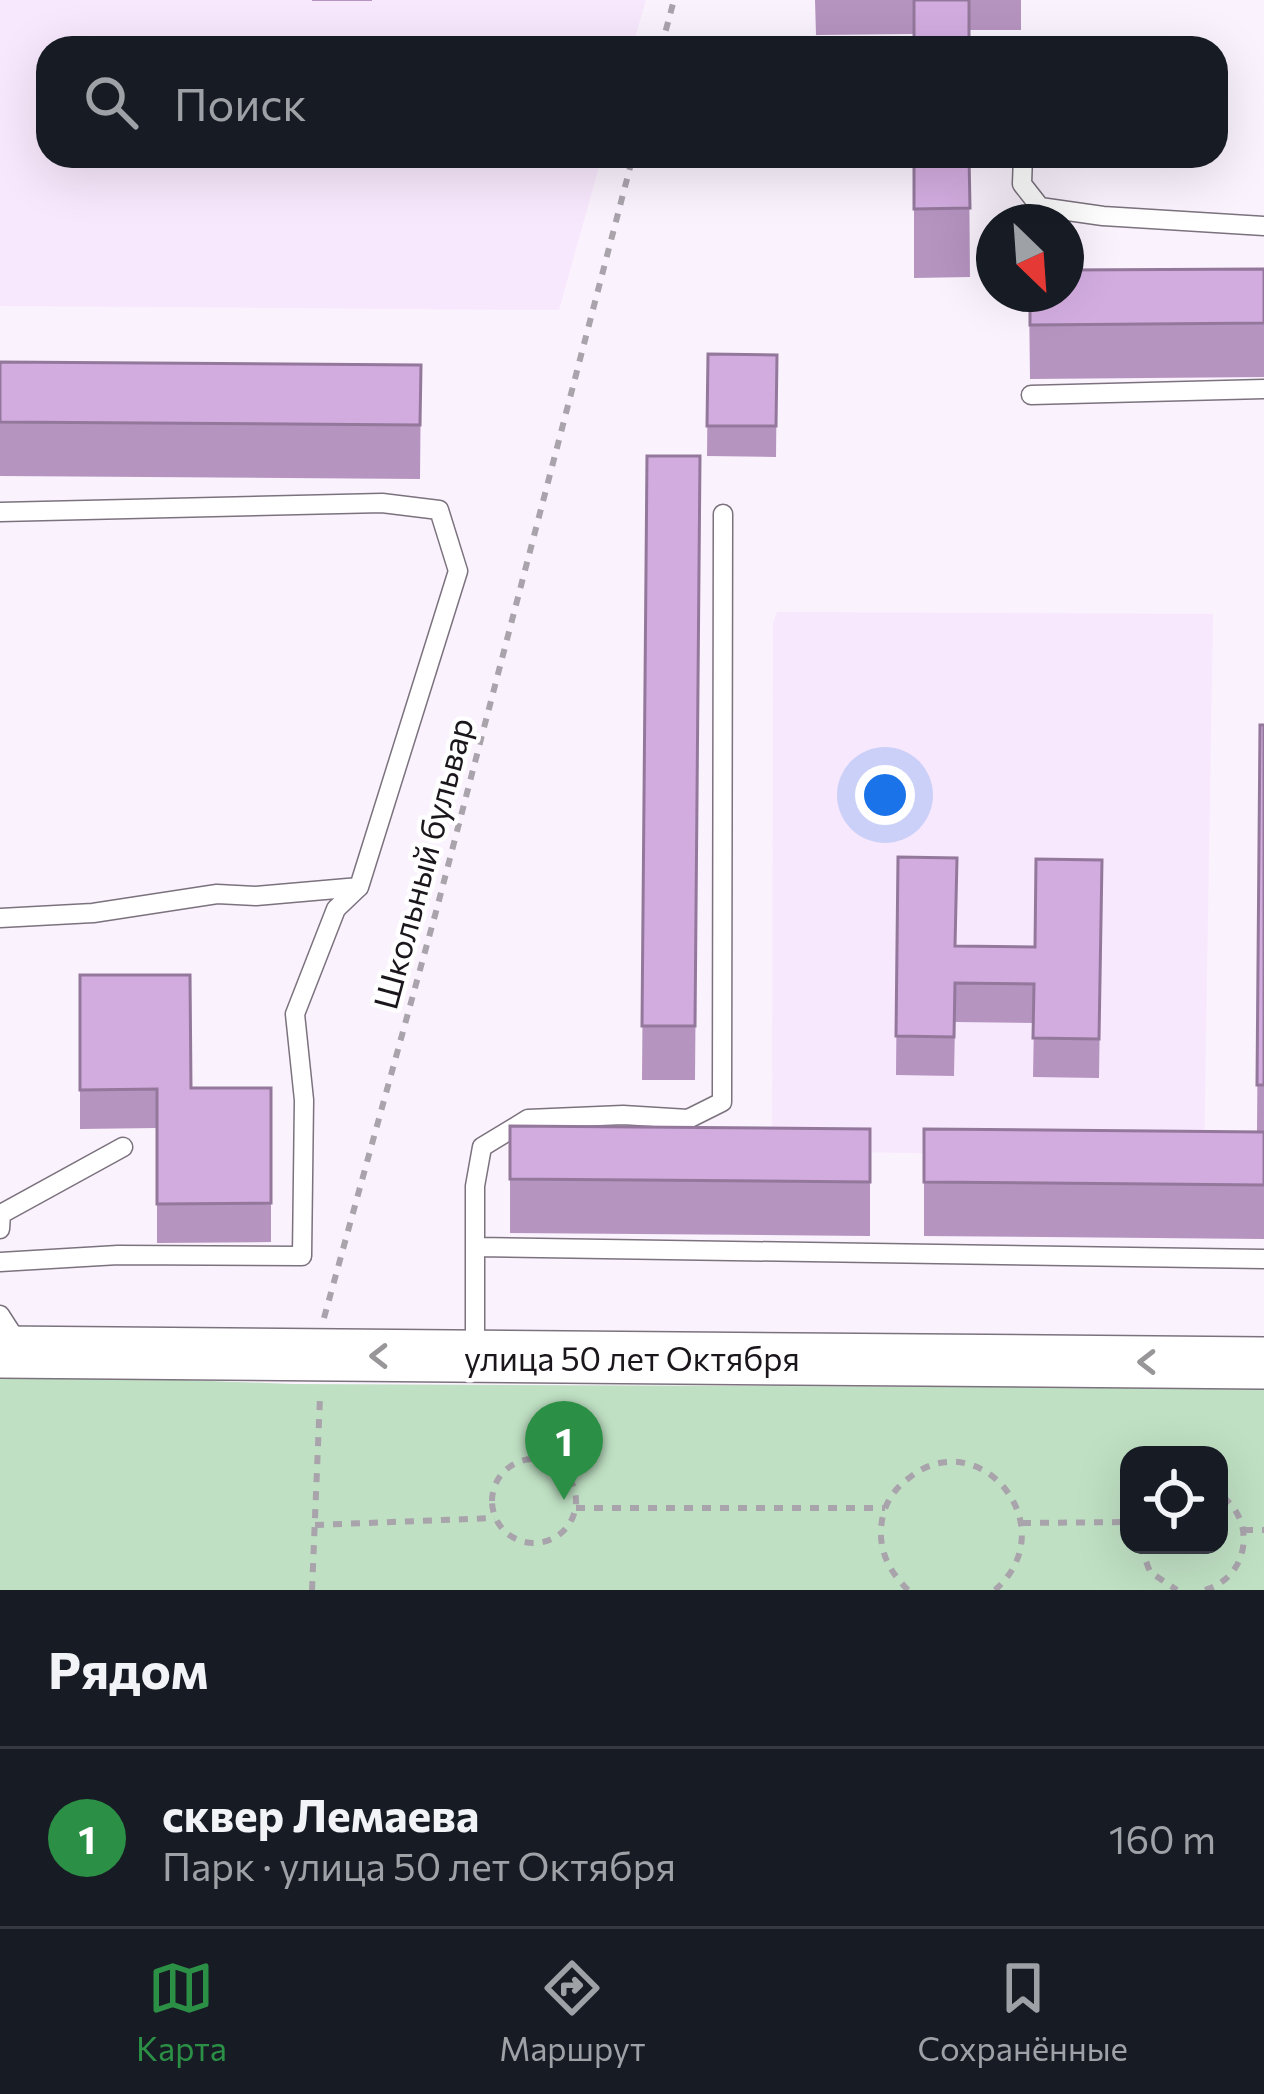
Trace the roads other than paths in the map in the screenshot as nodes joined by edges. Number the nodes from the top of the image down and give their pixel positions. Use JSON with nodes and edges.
{"nodes":[{"id":1,"x":1023,"y":168,"type":"edge"},
{"id":2,"x":1264,"y":226,"type":"edge"},
{"id":3,"x":1264,"y":389,"type":"edge"},
{"id":4,"x":1030,"y":395,"type":"dead end"},
{"id":5,"x":0,"y":512,"type":"edge"},
{"id":6,"x":722,"y":514,"type":"dead end"},
{"id":7,"x":359,"y":887,"type":"junction"},
{"id":8,"x":0,"y":918,"type":"edge"},
{"id":9,"x":122,"y":1148,"type":"dead end"},
{"id":10,"x":0,"y":1229,"type":"edge"},
{"id":11,"x":476,"y":1247,"type":"junction"},
{"id":12,"x":1264,"y":1259,"type":"edge"},
{"id":13,"x":0,"y":1262,"type":"edge"},
{"id":14,"x":8,"y":1340,"type":"edge"},
{"id":15,"x":476,"y":1356,"type":"junction"},
{"id":16,"x":1264,"y":1363,"type":"edge"}],
"edges":[{"from":1,"to":2,"type":"lane"},
{"from":3,"to":4,"type":"lane"},
{"from":5,"to":7,"type":"lane"},
{"from":6,"to":11,"type":"lane"},
{"from":7,"to":8,"type":"lane"},
{"from":7,"to":13,"type":"lane"},
{"from":9,"to":10,"type":"lane"},
{"from":11,"to":12,"type":"lane"},
{"from":11,"to":15,"type":"lane"},
{"from":15,"to":14,"type":"street","name":"улица 50 лет Октября","one_way":true},
{"from":16,"to":15,"type":"street","name":"улица 50 лет Октября","one_way":true}]}
